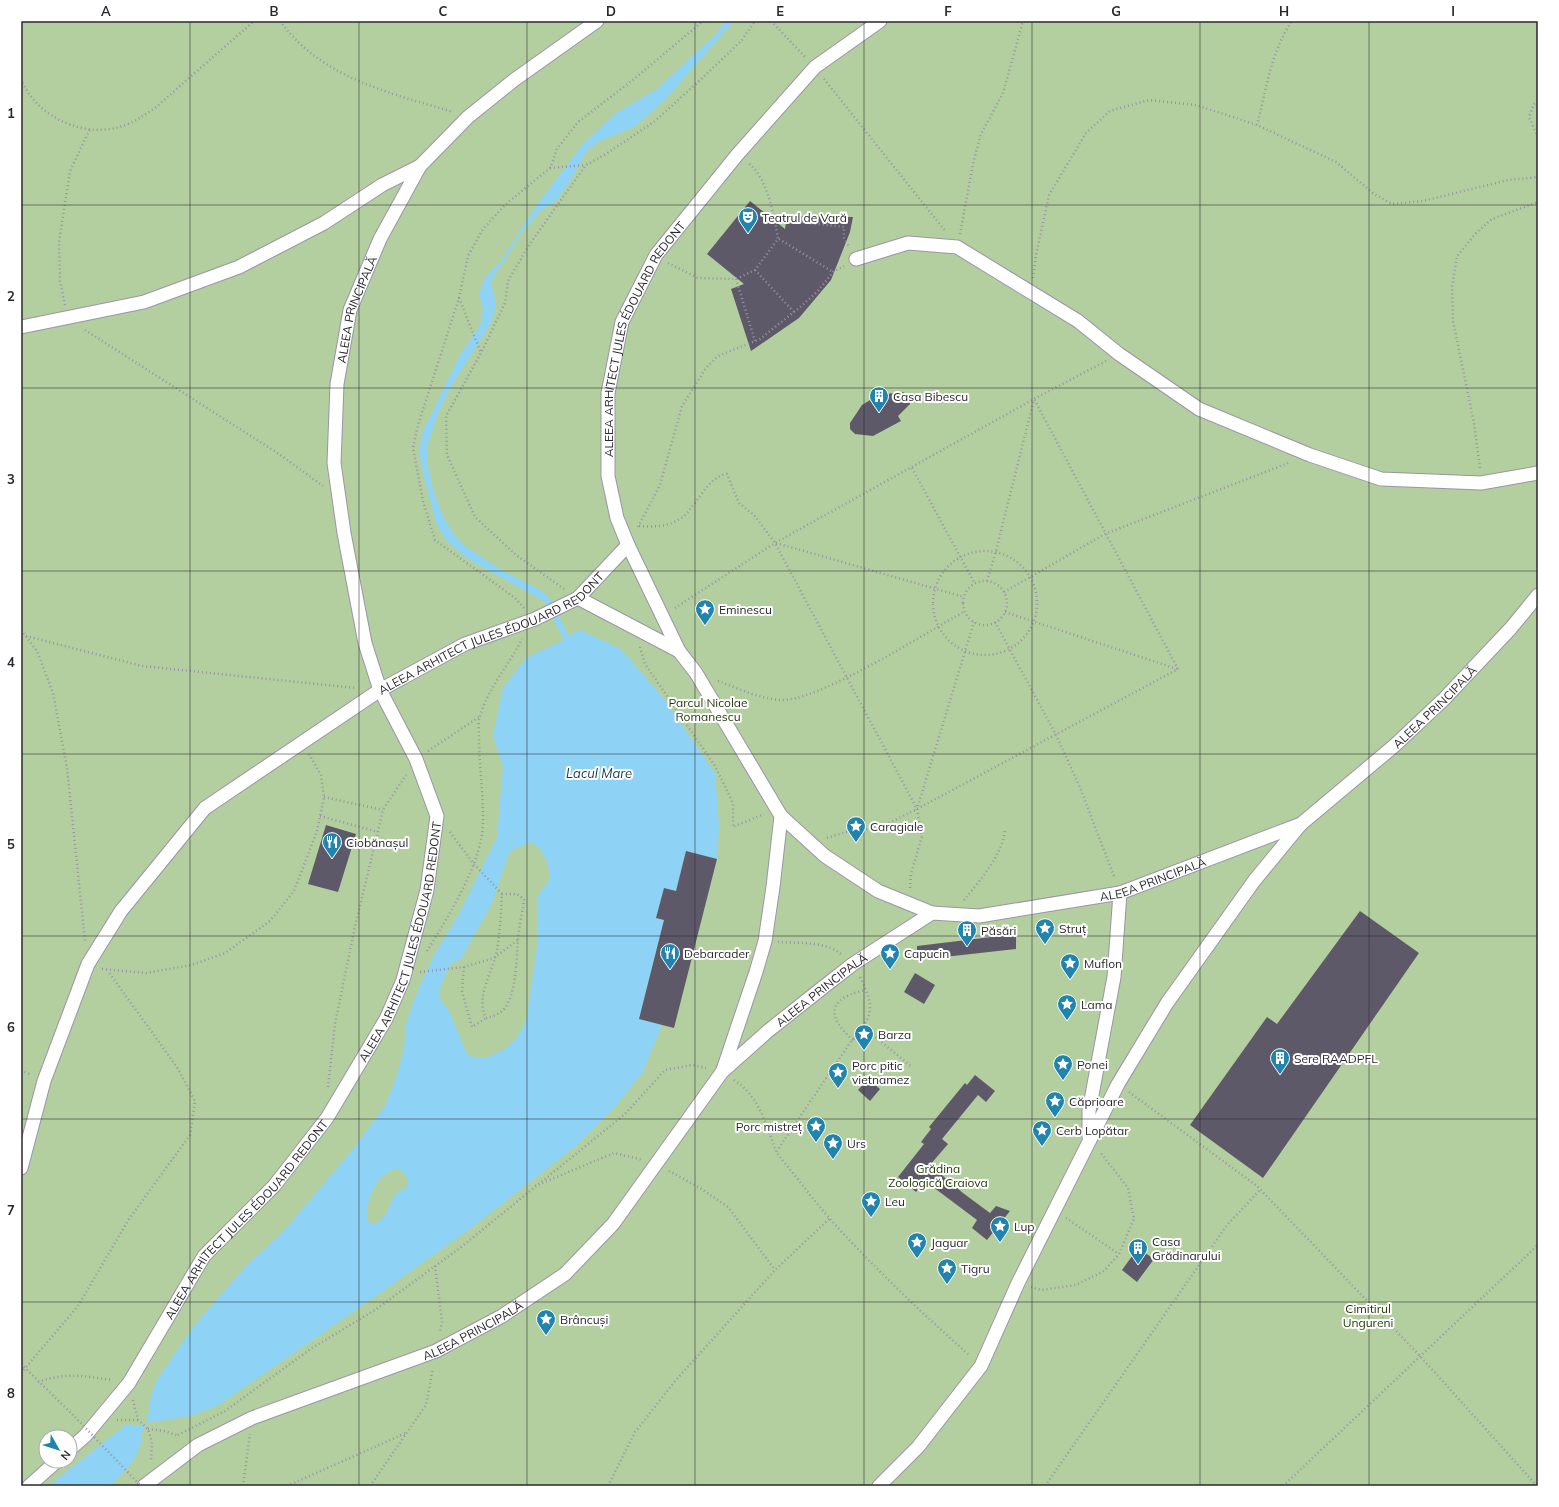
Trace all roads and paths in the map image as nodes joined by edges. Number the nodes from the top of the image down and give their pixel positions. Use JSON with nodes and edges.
{"nodes":[{"id":1,"x":254,"y":21,"type":"edge"},
{"id":2,"x":280,"y":21,"type":"edge"},
{"id":3,"x":597,"y":21,"type":"edge"},
{"id":4,"x":703,"y":21,"type":"edge"},
{"id":5,"x":755,"y":21,"type":"edge"},
{"id":6,"x":771,"y":21,"type":"edge"},
{"id":7,"x":880,"y":21,"type":"edge"},
{"id":8,"x":1023,"y":21,"type":"edge"},
{"id":9,"x":1292,"y":21,"type":"edge"},
{"id":10,"x":814,"y":67,"type":"junction"},
{"id":11,"x":21,"y":79,"type":"edge"},
{"id":12,"x":1538,"y":101,"type":"edge"},
{"id":13,"x":468,"y":117,"type":"junction"},
{"id":14,"x":1257,"y":125,"type":"junction"},
{"id":15,"x":90,"y":129,"type":"junction"},
{"id":16,"x":1538,"y":137,"type":"edge"},
{"id":17,"x":737,"y":155,"type":"junction"},
{"id":18,"x":586,"y":165,"type":"junction"},
{"id":19,"x":420,"y":166,"type":"junction"},
{"id":20,"x":550,"y":168,"type":"junction"},
{"id":21,"x":1538,"y":177,"type":"edge"},
{"id":22,"x":1538,"y":202,"type":"edge"},
{"id":23,"x":775,"y":220,"type":"junction"},
{"id":24,"x":778,"y":239,"type":"junction"},
{"id":25,"x":957,"y":247,"type":"junction"},
{"id":26,"x":656,"y":255,"type":"junction"},
{"id":27,"x":856,"y":259,"type":"junction"},
{"id":28,"x":755,"y":270,"type":"junction"},
{"id":29,"x":833,"y":272,"type":"junction"},
{"id":30,"x":736,"y":279,"type":"junction"},
{"id":31,"x":1032,"y":291,"type":"junction"},
{"id":32,"x":459,"y":298,"type":"junction"},
{"id":33,"x":794,"y":312,"type":"junction"},
{"id":34,"x":68,"y":318,"type":"junction"},
{"id":35,"x":21,"y":327,"type":"edge"},
{"id":36,"x":755,"y":341,"type":"junction"},
{"id":37,"x":481,"y":354,"type":"junction"},
{"id":38,"x":1119,"y":354,"type":"junction"},
{"id":39,"x":1034,"y":399,"type":"junction"},
{"id":40,"x":1310,"y":455,"type":"junction"},
{"id":41,"x":912,"y":468,"type":"junction"},
{"id":42,"x":1538,"y":473,"type":"edge"},
{"id":43,"x":1481,"y":483,"type":"junction"},
{"id":44,"x":339,"y":498,"type":"junction"},
{"id":45,"x":639,"y":526,"type":"junction"},
{"id":46,"x":1105,"y":534,"type":"junction"},
{"id":47,"x":775,"y":543,"type":"junction"},
{"id":48,"x":628,"y":545,"type":"junction"},
{"id":49,"x":996,"y":551,"type":"junction"},
{"id":50,"x":960,"y":557,"type":"junction"},
{"id":51,"x":1031,"y":578,"type":"junction"},
{"id":52,"x":987,"y":581,"type":"junction"},
{"id":53,"x":975,"y":584,"type":"junction"},
{"id":54,"x":934,"y":588,"type":"junction"},
{"id":55,"x":1004,"y":592,"type":"junction"},
{"id":56,"x":1538,"y":595,"type":"edge"},
{"id":57,"x":964,"y":597,"type":"junction"},
{"id":58,"x":578,"y":598,"type":"junction"},
{"id":59,"x":965,"y":611,"type":"junction"},
{"id":60,"x":1005,"y":612,"type":"junction"},
{"id":61,"x":663,"y":616,"type":"junction"},
{"id":62,"x":535,"y":619,"type":"junction"},
{"id":63,"x":974,"y":622,"type":"junction"},
{"id":64,"x":996,"y":622,"type":"junction"},
{"id":65,"x":1034,"y":622,"type":"junction"},
{"id":66,"x":938,"y":626,"type":"junction"},
{"id":67,"x":635,"y":629,"type":"junction"},
{"id":68,"x":21,"y":630,"type":"edge"},
{"id":69,"x":26,"y":636,"type":"junction"},
{"id":70,"x":1010,"y":649,"type":"junction"},
{"id":71,"x":679,"y":651,"type":"junction"},
{"id":72,"x":965,"y":651,"type":"junction"},
{"id":73,"x":1178,"y":669,"type":"junction"},
{"id":74,"x":696,"y":673,"type":"junction"},
{"id":75,"x":846,"y":678,"type":"junction"},
{"id":76,"x":380,"y":690,"type":"junction"},
{"id":77,"x":479,"y":717,"type":"junction"},
{"id":78,"x":1056,"y":735,"type":"junction"},
{"id":79,"x":303,"y":742,"type":"junction"},
{"id":80,"x":416,"y":759,"type":"junction"},
{"id":81,"x":324,"y":797,"type":"junction"},
{"id":82,"x":917,"y":809,"type":"junction"},
{"id":83,"x":383,"y":810,"type":"junction"},
{"id":84,"x":779,"y":812,"type":"junction"},
{"id":85,"x":320,"y":816,"type":"junction"},
{"id":86,"x":437,"y":816,"type":"junction"},
{"id":87,"x":1301,"y":824,"type":"junction"},
{"id":88,"x":1005,"y":829,"type":"dead end"},
{"id":89,"x":378,"y":832,"type":"junction"},
{"id":90,"x":810,"y":843,"type":"junction"},
{"id":91,"x":473,"y":863,"type":"junction"},
{"id":92,"x":1120,"y":893,"type":"junction"},
{"id":93,"x":502,"y":894,"type":"junction"},
{"id":94,"x":909,"y":902,"type":"junction"},
{"id":95,"x":932,"y":913,"type":"junction"},
{"id":96,"x":952,"y":914,"type":"junction"},
{"id":97,"x":519,"y":939,"type":"junction"},
{"id":98,"x":765,"y":941,"type":"junction"},
{"id":99,"x":426,"y":953,"type":"dead end"},
{"id":100,"x":494,"y":958,"type":"junction"},
{"id":101,"x":88,"y":964,"type":"junction"},
{"id":102,"x":853,"y":964,"type":"junction"},
{"id":103,"x":464,"y":967,"type":"junction"},
{"id":104,"x":108,"y":971,"type":"junction"},
{"id":105,"x":409,"y":977,"type":"junction"},
{"id":106,"x":866,"y":990,"type":"junction"},
{"id":107,"x":486,"y":1018,"type":"junction"},
{"id":108,"x":864,"y":1027,"type":"junction"},
{"id":109,"x":853,"y":1040,"type":"junction"},
{"id":110,"x":912,"y":1067,"type":"dead end"},
{"id":111,"x":722,"y":1072,"type":"junction"},
{"id":112,"x":1118,"y":1084,"type":"junction"},
{"id":113,"x":328,"y":1090,"type":"dead end"},
{"id":114,"x":1089,"y":1140,"type":"junction"},
{"id":115,"x":776,"y":1152,"type":"junction"},
{"id":116,"x":656,"y":1165,"type":"junction"},
{"id":117,"x":21,"y":1168,"type":"edge"},
{"id":118,"x":532,"y":1188,"type":"junction"},
{"id":119,"x":1260,"y":1190,"type":"junction"},
{"id":120,"x":1054,"y":1210,"type":"junction"},
{"id":121,"x":830,"y":1218,"type":"junction"},
{"id":122,"x":1538,"y":1245,"type":"edge"},
{"id":123,"x":1119,"y":1254,"type":"junction"},
{"id":124,"x":435,"y":1266,"type":"junction"},
{"id":125,"x":775,"y":1270,"type":"junction"},
{"id":126,"x":1018,"y":1283,"type":"junction"},
{"id":127,"x":436,"y":1350,"type":"junction"},
{"id":128,"x":1420,"y":1356,"type":"junction"},
{"id":129,"x":21,"y":1364,"type":"edge"},
{"id":130,"x":981,"y":1366,"type":"junction"},
{"id":131,"x":25,"y":1370,"type":"junction"},
{"id":132,"x":21,"y":1373,"type":"edge"},
{"id":133,"x":38,"y":1382,"type":"junction"},
{"id":134,"x":129,"y":1383,"type":"junction"},
{"id":135,"x":252,"y":1418,"type":"junction"},
{"id":136,"x":138,"y":1420,"type":"dead end"},
{"id":137,"x":148,"y":1429,"type":"junction"},
{"id":138,"x":406,"y":1433,"type":"junction"},
{"id":139,"x":178,"y":1435,"type":"junction"},
{"id":140,"x":78,"y":1442,"type":"edge"},
{"id":141,"x":198,"y":1445,"type":"junction"},
{"id":142,"x":48,"y":1469,"type":"edge"},
{"id":143,"x":145,"y":1485,"type":"edge"},
{"id":144,"x":29,"y":1486,"type":"edge"},
{"id":145,"x":244,"y":1486,"type":"edge"},
{"id":146,"x":287,"y":1486,"type":"edge"},
{"id":147,"x":370,"y":1486,"type":"edge"},
{"id":148,"x":608,"y":1486,"type":"edge"},
{"id":149,"x":879,"y":1486,"type":"edge"},
{"id":150,"x":1045,"y":1486,"type":"edge"},
{"id":151,"x":1283,"y":1486,"type":"edge"},
{"id":152,"x":1537,"y":1486,"type":"edge"}],
"edges":[{"from":1,"to":15,"type":"path"},
{"from":2,"to":13,"type":"path"},
{"from":3,"to":13,"type":"street","name":"ALEEA PRINCIPALĂ"},
{"from":4,"to":20,"type":"path"},
{"from":5,"to":18,"type":"path"},
{"from":6,"to":10,"type":"path"},
{"from":7,"to":10,"type":"street","name":"ALEEA ARHITECT JULES ÉDOUARD REDONT"},
{"from":8,"to":25,"type":"path"},
{"from":9,"to":14,"type":"path"},
{"from":10,"to":17,"type":"street","name":"ALEEA ARHITECT JULES ÉDOUARD REDONT"},
{"from":10,"to":25,"type":"path"},
{"from":11,"to":15,"type":"path"},
{"from":12,"to":16,"type":"path"},
{"from":13,"to":19,"type":"street","name":"ALEEA PRINCIPALĂ"},
{"from":14,"to":21,"type":"path"},
{"from":14,"to":31,"type":"path"},
{"from":15,"to":34,"type":"path"},
{"from":17,"to":23,"type":"path"},
{"from":17,"to":26,"type":"street","name":"ALEEA ARHITECT JULES ÉDOUARD REDONT"},
{"from":18,"to":20,"type":"path"},
{"from":18,"to":37,"type":"path"},
{"from":19,"to":34,"type":"street"},
{"from":19,"to":44,"type":"street","name":"ALEEA PRINCIPALĂ"},
{"from":20,"to":32,"type":"path"},
{"from":22,"to":43,"type":"path"},
{"from":23,"to":24,"type":"path"},
{"from":23,"to":27,"type":"path"},
{"from":24,"to":28,"type":"path"},
{"from":24,"to":29,"type":"path"},
{"from":25,"to":27,"type":"street"},
{"from":25,"to":31,"type":"street"},
{"from":26,"to":30,"type":"path"},
{"from":26,"to":48,"type":"street","name":"ALEEA ARHITECT JULES ÉDOUARD REDONT"},
{"from":27,"to":29,"type":"path"},
{"from":28,"to":30,"type":"path"},
{"from":28,"to":33,"type":"path"},
{"from":29,"to":33,"type":"path"},
{"from":30,"to":36,"type":"path"},
{"from":31,"to":38,"type":"street"},
{"from":32,"to":37,"type":"path"},
{"from":32,"to":62,"type":"path"},
{"from":33,"to":36,"type":"path"},
{"from":34,"to":35,"type":"street"},
{"from":34,"to":44,"type":"path"},
{"from":36,"to":45,"type":"path"},
{"from":37,"to":58,"type":"path"},
{"from":38,"to":39,"type":"path"},
{"from":38,"to":40,"type":"street"},
{"from":39,"to":41,"type":"path"},
{"from":39,"to":46,"type":"path"},
{"from":39,"to":49,"type":"path"},
{"from":40,"to":43,"type":"street"},
{"from":40,"to":46,"type":"path"},
{"from":41,"to":47,"type":"path"},
{"from":41,"to":50,"type":"path"},
{"from":42,"to":43,"type":"street"},
{"from":44,"to":76,"type":"street","name":"ALEEA PRINCIPALĂ"},
{"from":45,"to":47,"type":"path"},
{"from":45,"to":48,"type":"path"},
{"from":46,"to":51,"type":"path"},
{"from":46,"to":73,"type":"path"},
{"from":47,"to":54,"type":"path"},
{"from":47,"to":61,"type":"path"},
{"from":47,"to":75,"type":"path"},
{"from":48,"to":58,"type":"street","name":"ALEEA ARHITECT JULES ÉDOUARD REDONT"},
{"from":48,"to":61,"type":"street"},
{"from":49,"to":50,"type":"path"},
{"from":49,"to":51,"type":"path"},
{"from":49,"to":52,"type":"path"},
{"from":50,"to":53,"type":"path"},
{"from":50,"to":54,"type":"path"},
{"from":51,"to":55,"type":"path"},
{"from":51,"to":65,"type":"path"},
{"from":52,"to":53,"type":"path"},
{"from":52,"to":55,"type":"path"},
{"from":53,"to":57,"type":"path"},
{"from":54,"to":57,"type":"path"},
{"from":54,"to":66,"type":"path"},
{"from":55,"to":60,"type":"path"},
{"from":56,"to":87,"type":"street","name":"ALEEA PRINCIPALĂ"},
{"from":57,"to":59,"type":"path"},
{"from":58,"to":62,"type":"street","name":"ALEEA ARHITECT JULES ÉDOUARD REDONT"},
{"from":58,"to":67,"type":"street"},
{"from":59,"to":63,"type":"path"},
{"from":59,"to":66,"type":"path"},
{"from":60,"to":64,"type":"path"},
{"from":60,"to":65,"type":"path"},
{"from":61,"to":71,"type":"street"},
{"from":62,"to":76,"type":"street","name":"ALEEA ARHITECT JULES ÉDOUARD REDONT"},
{"from":62,"to":77,"type":"path"},
{"from":63,"to":64,"type":"path"},
{"from":63,"to":72,"type":"path"},
{"from":64,"to":70,"type":"path"},
{"from":65,"to":70,"type":"path"},
{"from":65,"to":73,"type":"path"},
{"from":66,"to":72,"type":"path"},
{"from":66,"to":75,"type":"path"},
{"from":67,"to":71,"type":"street"},
{"from":67,"to":84,"type":"path"},
{"from":68,"to":69,"type":"path"},
{"from":69,"to":76,"type":"path"},
{"from":69,"to":101,"type":"path"},
{"from":70,"to":72,"type":"path"},
{"from":70,"to":78,"type":"path"},
{"from":71,"to":74,"type":"street"},
{"from":72,"to":82,"type":"path"},
{"from":73,"to":78,"type":"path"},
{"from":74,"to":75,"type":"path"},
{"from":74,"to":84,"type":"street"},
{"from":75,"to":82,"type":"path"},
{"from":76,"to":79,"type":"street"},
{"from":76,"to":80,"type":"street","name":"ALEEA ARHITECT JULES ÉDOUARD REDONT"},
{"from":77,"to":80,"type":"path"},
{"from":77,"to":91,"type":"path"},
{"from":78,"to":82,"type":"path"},
{"from":78,"to":92,"type":"path"},
{"from":79,"to":81,"type":"path"},
{"from":79,"to":101,"type":"street"},
{"from":80,"to":83,"type":"path"},
{"from":80,"to":86,"type":"street","name":"ALEEA ARHITECT JULES ÉDOUARD REDONT"},
{"from":81,"to":83,"type":"path"},
{"from":81,"to":85,"type":"path"},
{"from":82,"to":90,"type":"path"},
{"from":82,"to":94,"type":"path"},
{"from":83,"to":89,"type":"path"},
{"from":84,"to":90,"type":"street"},
{"from":84,"to":98,"type":"street","name":"ALEEA PRINCIPALĂ"},
{"from":85,"to":89,"type":"path"},
{"from":85,"to":104,"type":"path"},
{"from":86,"to":91,"type":"path"},
{"from":86,"to":105,"type":"street","name":"ALEEA ARHITECT JULES ÉDOUARD REDONT"},
{"from":87,"to":92,"type":"street","name":"ALEEA PRINCIPALĂ"},
{"from":87,"to":112,"type":"street"},
{"from":88,"to":96,"type":"path"},
{"from":89,"to":113,"type":"path"},
{"from":90,"to":94,"type":"street"},
{"from":91,"to":93,"type":"path"},
{"from":91,"to":99,"type":"path"},
{"from":92,"to":96,"type":"street","name":"ALEEA PRINCIPALĂ"},
{"from":92,"to":114,"type":"street"},
{"from":93,"to":97,"type":"path"},
{"from":93,"to":100,"type":"path"},
{"from":94,"to":95,"type":"street"},
{"from":95,"to":96,"type":"street","name":"ALEEA PRINCIPALĂ"},
{"from":95,"to":102,"type":"street","name":"ALEEA PRINCIPALĂ"},
{"from":97,"to":100,"type":"path"},
{"from":97,"to":107,"type":"path"},
{"from":98,"to":102,"type":"path"},
{"from":98,"to":111,"type":"street","name":"ALEEA PRINCIPALĂ"},
{"from":100,"to":103,"type":"path"},
{"from":100,"to":107,"type":"path"},
{"from":101,"to":104,"type":"path"},
{"from":101,"to":117,"type":"street"},
{"from":102,"to":106,"type":"path"},
{"from":102,"to":111,"type":"street","name":"ALEEA PRINCIPALĂ"},
{"from":103,"to":105,"type":"path"},
{"from":103,"to":107,"type":"path"},
{"from":104,"to":131,"type":"path"},
{"from":105,"to":134,"type":"street","name":"ALEEA ARHITECT JULES ÉDOUARD REDONT"},
{"from":106,"to":108,"type":"path"},
{"from":106,"to":109,"type":"path"},
{"from":108,"to":109,"type":"path"},
{"from":108,"to":110,"type":"path"},
{"from":109,"to":115,"type":"path"},
{"from":111,"to":115,"type":"path"},
{"from":111,"to":116,"type":"street","name":"ALEEA PRINCIPALĂ"},
{"from":111,"to":118,"type":"path"},
{"from":112,"to":114,"type":"street"},
{"from":112,"to":119,"type":"path"},
{"from":114,"to":120,"type":"street"},
{"from":114,"to":123,"type":"path"},
{"from":115,"to":121,"type":"path"},
{"from":116,"to":118,"type":"path"},
{"from":116,"to":125,"type":"path"},
{"from":116,"to":127,"type":"street","name":"ALEEA PRINCIPALĂ"},
{"from":118,"to":124,"type":"path"},
{"from":119,"to":128,"type":"path"},
{"from":119,"to":150,"type":"path"},
{"from":120,"to":123,"type":"path"},
{"from":120,"to":126,"type":"street"},
{"from":121,"to":125,"type":"path"},
{"from":121,"to":130,"type":"path"},
{"from":122,"to":128,"type":"path"},
{"from":123,"to":126,"type":"path"},
{"from":124,"to":127,"type":"path"},
{"from":124,"to":139,"type":"path"},
{"from":125,"to":148,"type":"path"},
{"from":126,"to":130,"type":"street"},
{"from":127,"to":135,"type":"street","name":"ALEEA PRINCIPALĂ"},
{"from":127,"to":138,"type":"path"},
{"from":128,"to":151,"type":"path"},
{"from":128,"to":152,"type":"path"},
{"from":129,"to":131,"type":"path"},
{"from":130,"to":149,"type":"street"},
{"from":131,"to":132,"type":"path"},
{"from":131,"to":133,"type":"path"},
{"from":133,"to":134,"type":"path"},
{"from":133,"to":143,"type":"path","bridge":true},
{"from":134,"to":140,"type":"street","name":"ALEEA ARHITECT JULES ÉDOUARD REDONT"},
{"from":135,"to":141,"type":"street","name":"ALEEA PRINCIPALĂ"},
{"from":135,"to":145,"type":"path"},
{"from":136,"to":137,"type":"path"},
{"from":137,"to":139,"type":"path"},
{"from":137,"to":143,"type":"path"},
{"from":138,"to":146,"type":"path"},
{"from":138,"to":147,"type":"path"},
{"from":139,"to":141,"type":"path"},
{"from":141,"to":143,"type":"street","name":"ALEEA PRINCIPALĂ"},
{"from":142,"to":144,"type":"street"}]}
